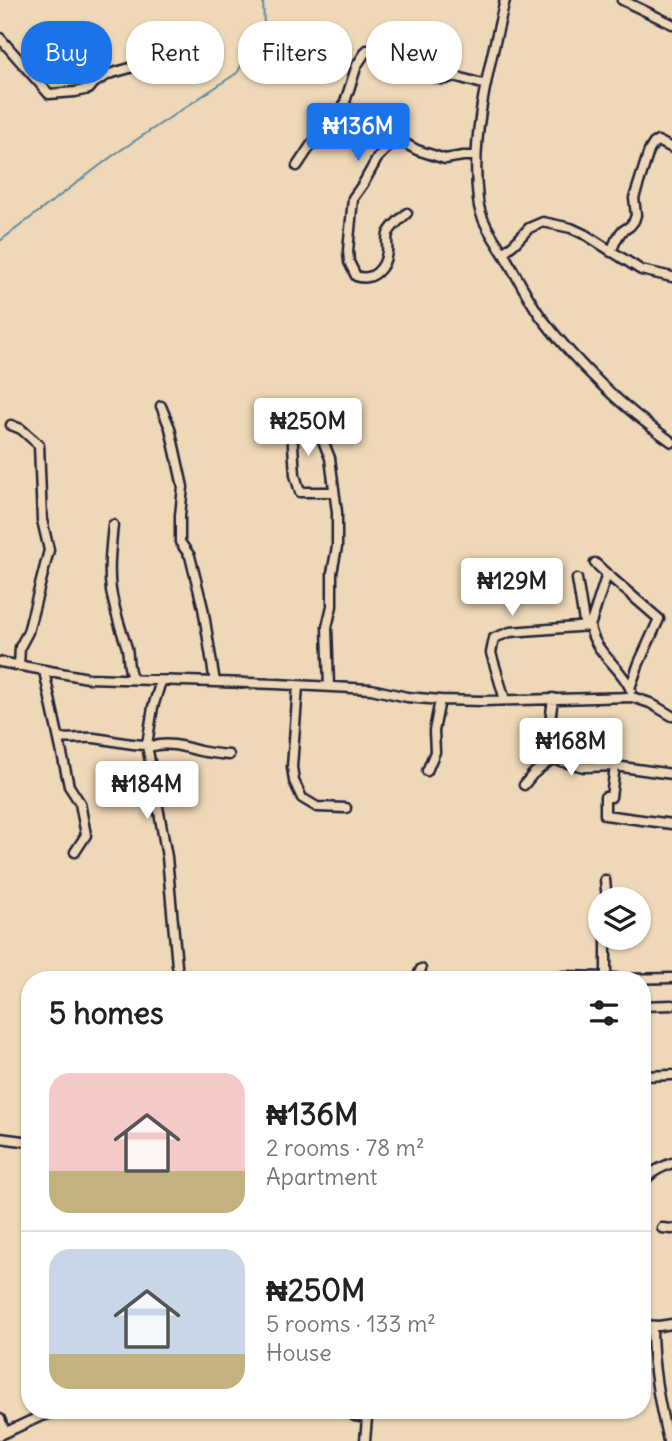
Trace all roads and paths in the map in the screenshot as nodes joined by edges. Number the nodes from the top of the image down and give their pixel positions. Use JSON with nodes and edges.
{"nodes":[{"id":1,"x":505,"y":0,"type":"edge"},
{"id":2,"x":622,"y":0,"type":"edge"},
{"id":3,"x":672,"y":24,"type":"edge"},
{"id":4,"x":0,"y":38,"type":"edge"},
{"id":5,"x":126,"y":69,"type":"edge"},
{"id":6,"x":486,"y":85,"type":"junction"},
{"id":7,"x":344,"y":105,"type":"junction"},
{"id":8,"x":404,"y":143,"type":"junction"},
{"id":9,"x":672,"y":148,"type":"edge"},
{"id":10,"x":475,"y":156,"type":"junction"},
{"id":11,"x":297,"y":166,"type":"dead end"},
{"id":12,"x":407,"y":213,"type":"dead end"},
{"id":13,"x":611,"y":252,"type":"junction"},
{"id":14,"x":503,"y":253,"type":"junction"},
{"id":15,"x":672,"y":277,"type":"edge"},
{"id":16,"x":161,"y":406,"type":"dead end"},
{"id":17,"x":11,"y":425,"type":"dead end"},
{"id":18,"x":672,"y":442,"type":"edge"},
{"id":19,"x":334,"y":492,"type":"junction"},
{"id":20,"x":113,"y":525,"type":"dead end"},
{"id":21,"x":596,"y":563,"type":"dead end"},
{"id":22,"x":607,"y":574,"type":"junction"},
{"id":23,"x":578,"y":579,"type":"dead end"},
{"id":24,"x":590,"y":626,"type":"junction"},
{"id":25,"x":0,"y":662,"type":"edge"},
{"id":26,"x":19,"y":666,"type":"junction"},
{"id":27,"x":44,"y":671,"type":"junction"},
{"id":28,"x":133,"y":679,"type":"junction"},
{"id":29,"x":161,"y":681,"type":"junction"},
{"id":30,"x":215,"y":682,"type":"junction"},
{"id":31,"x":298,"y":686,"type":"junction"},
{"id":32,"x":329,"y":687,"type":"junction"},
{"id":33,"x":631,"y":692,"type":"junction"},
{"id":34,"x":553,"y":698,"type":"junction"},
{"id":35,"x":440,"y":700,"type":"junction"},
{"id":36,"x":505,"y":700,"type":"junction"},
{"id":37,"x":672,"y":716,"type":"edge"},
{"id":38,"x":59,"y":738,"type":"junction"},
{"id":39,"x":147,"y":744,"type":"junction"},
{"id":40,"x":229,"y":755,"type":"dead end"},
{"id":41,"x":552,"y":759,"type":"junction"},
{"id":42,"x":615,"y":766,"type":"junction"},
{"id":43,"x":427,"y":771,"type":"dead end"},
{"id":44,"x":672,"y":774,"type":"edge"},
{"id":45,"x":524,"y":785,"type":"dead end"},
{"id":46,"x":346,"y":808,"type":"dead end"},
{"id":47,"x":672,"y":824,"type":"edge"},
{"id":48,"x":75,"y":852,"type":"dead end"},
{"id":49,"x":605,"y":880,"type":"dead end"},
{"id":50,"x":606,"y":887,"type":"edge"},
{"id":51,"x":606,"y":950,"type":"edge"},
{"id":52,"x":177,"y":966,"type":"dead end"},
{"id":53,"x":606,"y":971,"type":"edge"},
{"id":54,"x":651,"y":978,"type":"edge"},
{"id":55,"x":672,"y":978,"type":"edge"},
{"id":56,"x":672,"y":1005,"type":"edge"},
{"id":57,"x":651,"y":1006,"type":"edge"},
{"id":58,"x":672,"y":1075,"type":"edge"},
{"id":59,"x":651,"y":1076,"type":"edge"},
{"id":60,"x":0,"y":1138,"type":"edge"},
{"id":61,"x":21,"y":1141,"type":"edge"},
{"id":62,"x":672,"y":1163,"type":"edge"},
{"id":63,"x":651,"y":1173,"type":"edge"},
{"id":64,"x":672,"y":1324,"type":"edge"},
{"id":65,"x":651,"y":1325,"type":"edge"},
{"id":66,"x":651,"y":1346,"type":"edge"},
{"id":67,"x":0,"y":1419,"type":"edge"},
{"id":68,"x":34,"y":1419,"type":"edge"},
{"id":69,"x":367,"y":1419,"type":"edge"},
{"id":70,"x":3,"y":1433,"type":"edge"},
{"id":71,"x":365,"y":1441,"type":"edge"},
{"id":72,"x":668,"y":1441,"type":"edge"}],
"edges":[{"from":1,"to":6,"type":"street"},
{"from":2,"to":3,"type":"street"},
{"from":4,"to":5,"type":"street"},
{"from":6,"to":7,"type":"street"},
{"from":6,"to":10,"type":"street"},
{"from":7,"to":8,"type":"street"},
{"from":7,"to":11,"type":"street"},
{"from":8,"to":10,"type":"street"},
{"from":8,"to":12,"type":"street"},
{"from":9,"to":13,"type":"street"},
{"from":10,"to":14,"type":"street"},
{"from":13,"to":14,"type":"street"},
{"from":13,"to":15,"type":"street"},
{"from":14,"to":18,"type":"street"},
{"from":16,"to":30,"type":"street"},
{"from":17,"to":26,"type":"street"},
{"from":19,"to":19,"type":"street"},
{"from":19,"to":32,"type":"street"},
{"from":20,"to":28,"type":"street"},
{"from":21,"to":22,"type":"street"},
{"from":22,"to":24,"type":"street"},
{"from":22,"to":33,"type":"street"},
{"from":23,"to":24,"type":"street"},
{"from":24,"to":33,"type":"street"},
{"from":24,"to":36,"type":"street"},
{"from":25,"to":26,"type":"street"},
{"from":26,"to":27,"type":"street"},
{"from":27,"to":28,"type":"street"},
{"from":27,"to":38,"type":"street"},
{"from":28,"to":29,"type":"street"},
{"from":29,"to":30,"type":"street"},
{"from":29,"to":39,"type":"street"},
{"from":30,"to":31,"type":"street"},
{"from":31,"to":32,"type":"street"},
{"from":31,"to":46,"type":"street"},
{"from":32,"to":35,"type":"street"},
{"from":33,"to":34,"type":"street"},
{"from":33,"to":37,"type":"street"},
{"from":34,"to":36,"type":"street"},
{"from":34,"to":41,"type":"street"},
{"from":35,"to":36,"type":"street"},
{"from":35,"to":43,"type":"street"},
{"from":38,"to":39,"type":"street"},
{"from":38,"to":48,"type":"street"},
{"from":39,"to":40,"type":"street"},
{"from":39,"to":52,"type":"street"},
{"from":41,"to":42,"type":"street"},
{"from":41,"to":45,"type":"street"},
{"from":42,"to":44,"type":"street"},
{"from":42,"to":47,"type":"street"},
{"from":49,"to":50,"type":"street"},
{"from":51,"to":53,"type":"street"},
{"from":54,"to":55,"type":"street"},
{"from":56,"to":57,"type":"street"},
{"from":58,"to":59,"type":"street"},
{"from":60,"to":61,"type":"street"},
{"from":62,"to":63,"type":"street"},
{"from":64,"to":65,"type":"street"},
{"from":66,"to":72,"type":"street"},
{"from":67,"to":70,"type":"street"},
{"from":68,"to":70,"type":"street"},
{"from":69,"to":71,"type":"street"}]}
